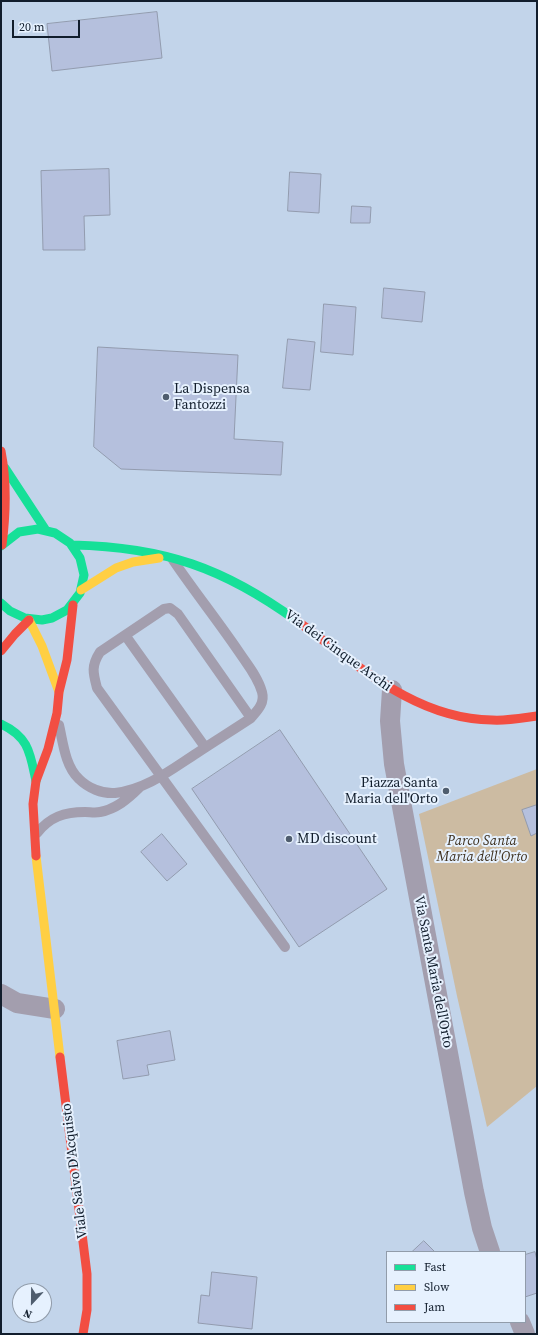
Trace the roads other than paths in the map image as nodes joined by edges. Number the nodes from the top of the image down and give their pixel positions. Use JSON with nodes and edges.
{"nodes":[{"id":1,"x":1,"y":451,"type":"edge"},
{"id":2,"x":5,"y":468,"type":"junction"},
{"id":3,"x":45,"y":529,"type":"junction"},
{"id":4,"x":73,"y":545,"type":"junction"},
{"id":5,"x":1,"y":546,"type":"edge"},
{"id":6,"x":170,"y":556,"type":"junction"},
{"id":7,"x":81,"y":590,"type":"junction"},
{"id":8,"x":1,"y":603,"type":"edge"},
{"id":9,"x":73,"y":605,"type":"junction"},
{"id":10,"x":29,"y":620,"type":"junction"},
{"id":11,"x":125,"y":635,"type":"junction"},
{"id":12,"x":1,"y":651,"type":"edge"},
{"id":13,"x":392,"y":690,"type":"junction"},
{"id":14,"x":59,"y":692,"type":"junction"},
{"id":15,"x":57,"y":713,"type":"junction"},
{"id":16,"x":537,"y":716,"type":"edge"},
{"id":17,"x":251,"y":718,"type":"junction"},
{"id":18,"x":1,"y":724,"type":"edge"},
{"id":19,"x":205,"y":747,"type":"junction"},
{"id":20,"x":161,"y":776,"type":"junction"},
{"id":21,"x":36,"y":780,"type":"junction"},
{"id":22,"x":139,"y":788,"type":"junction"},
{"id":23,"x":34,"y":837,"type":"junction"},
{"id":24,"x":285,"y":947,"type":"dead end"},
{"id":25,"x":1,"y":994,"type":"edge"},
{"id":26,"x":55,"y":1009,"type":"junction"},
{"id":27,"x":490,"y":1251,"type":"edge"},
{"id":28,"x":520,"y":1323,"type":"edge"},
{"id":29,"x":83,"y":1334,"type":"edge"},
{"id":30,"x":525,"y":1334,"type":"edge"}],
"edges":[{"from":1,"to":2,"type":"main road"},
{"from":2,"to":3,"type":"main road"},
{"from":2,"to":5,"type":"main road"},
{"from":3,"to":4,"type":"main road"},
{"from":3,"to":5,"type":"main road"},
{"from":4,"to":6,"type":"main road","name":"Via dei Cinque Archi"},
{"from":4,"to":7,"type":"main road"},
{"from":6,"to":7,"type":"main road"},
{"from":6,"to":13,"type":"main road","name":"Via dei Cinque Archi"},
{"from":6,"to":17,"type":"lane"},
{"from":7,"to":9,"type":"main road"},
{"from":8,"to":10,"type":"main road"},
{"from":9,"to":10,"type":"main road"},
{"from":9,"to":14,"type":"main road","name":"Viale Salvo D'Acquisto"},
{"from":10,"to":12,"type":"main road"},
{"from":10,"to":14,"type":"main road"},
{"from":11,"to":17,"type":"lane"},
{"from":11,"to":19,"type":"lane"},
{"from":11,"to":20,"type":"lane"},
{"from":13,"to":16,"type":"main road","name":"Via dei Cinque Archi"},
{"from":13,"to":27,"type":"street","name":"Via Santa Maria dell'Orto"},
{"from":14,"to":15,"type":"main road","name":"Viale Salvo D'Acquisto"},
{"from":15,"to":21,"type":"main road","name":"Viale Salvo D'Acquisto"},
{"from":15,"to":22,"type":"lane"},
{"from":17,"to":19,"type":"lane"},
{"from":18,"to":21,"type":"main road"},
{"from":19,"to":20,"type":"lane"},
{"from":20,"to":22,"type":"lane"},
{"from":20,"to":24,"type":"lane"},
{"from":21,"to":23,"type":"main road","name":"Viale Salvo D'Acquisto"},
{"from":22,"to":23,"type":"lane"},
{"from":23,"to":26,"type":"main road","name":"Viale Salvo D'Acquisto"},
{"from":25,"to":26,"type":"street"},
{"from":26,"to":29,"type":"main road","name":"Viale Salvo D'Acquisto"},
{"from":28,"to":30,"type":"street"}]}
